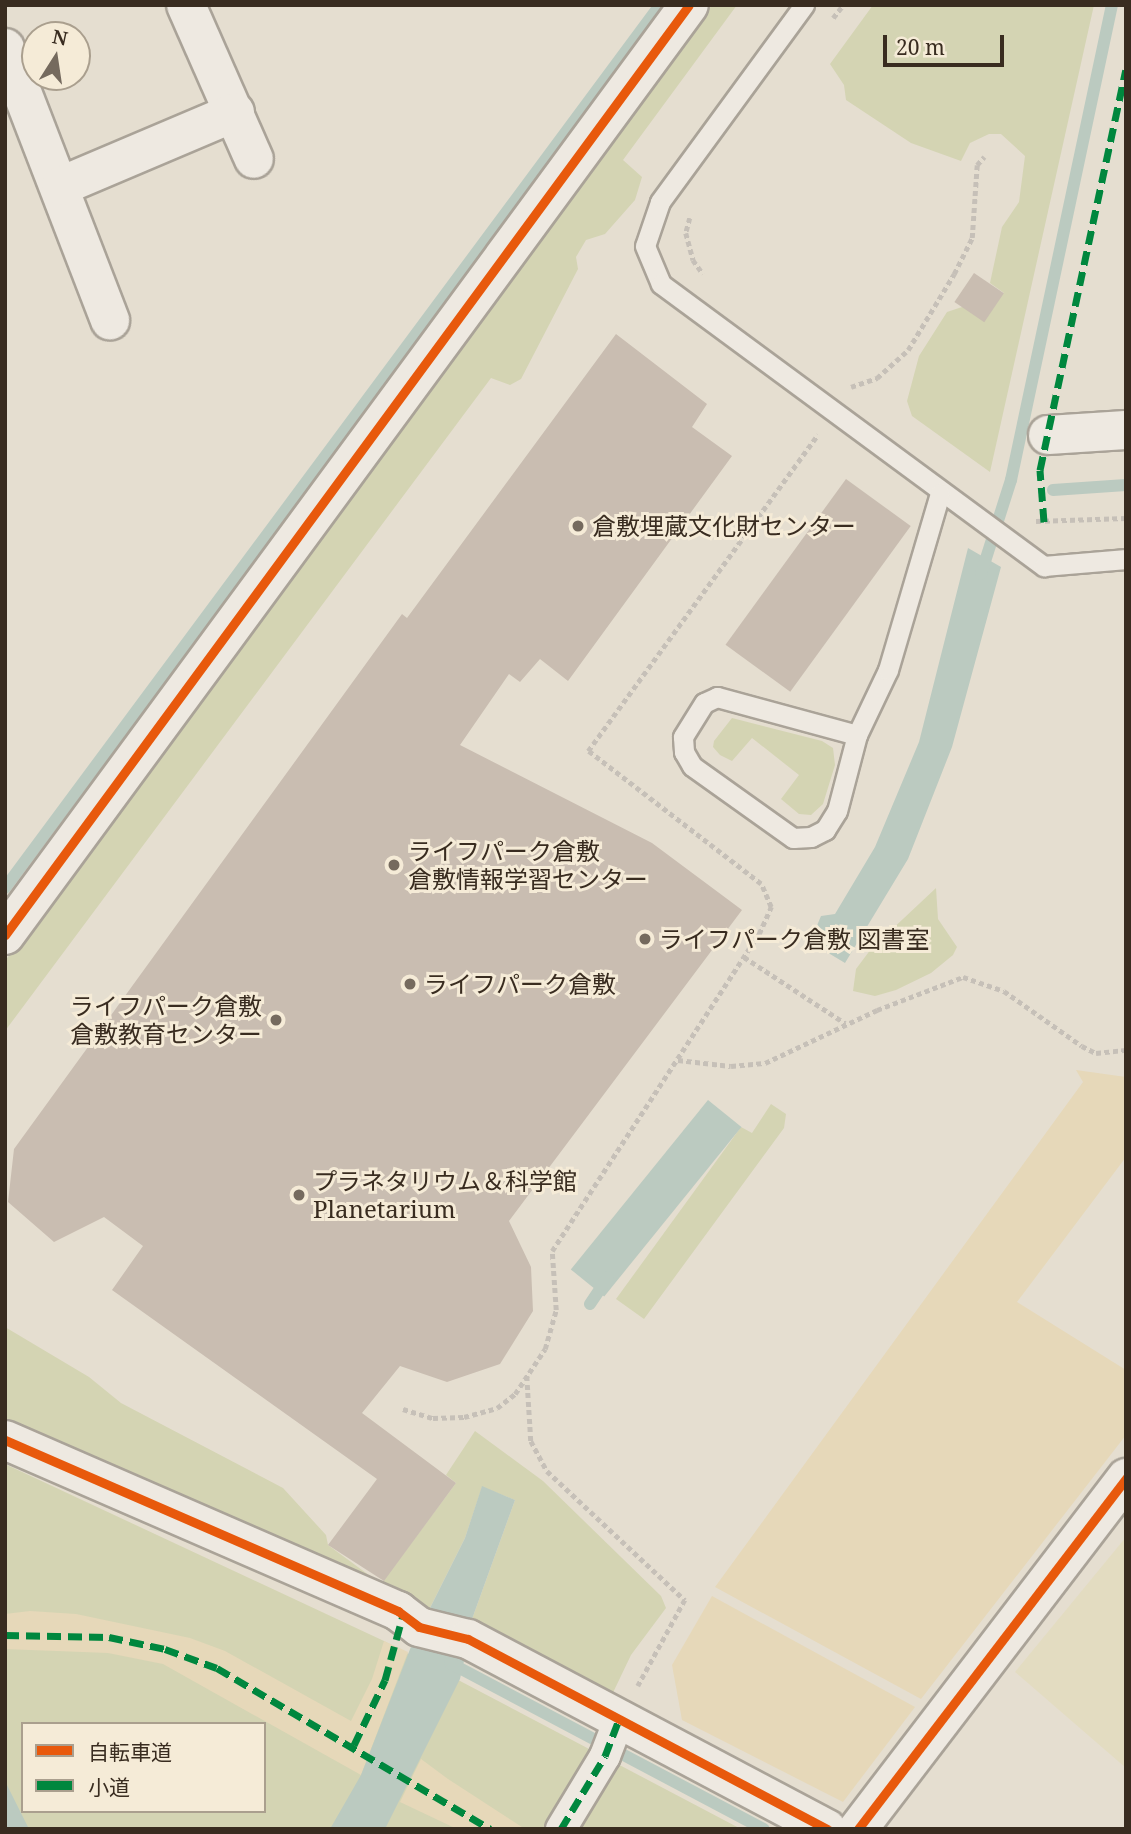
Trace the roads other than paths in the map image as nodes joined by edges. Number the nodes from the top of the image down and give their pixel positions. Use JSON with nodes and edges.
{"nodes":[{"id":1,"x":186,"y":5,"type":"edge"},
{"id":2,"x":689,"y":5,"type":"edge"},
{"id":3,"x":804,"y":5,"type":"edge"},
{"id":4,"x":5,"y":48,"type":"edge"},
{"id":5,"x":235,"y":112,"type":"junction"},
{"id":6,"x":254,"y":159,"type":"dead end"},
{"id":7,"x":61,"y":186,"type":"junction"},
{"id":8,"x":110,"y":320,"type":"dead end"},
{"id":9,"x":1126,"y":429,"type":"edge"},
{"id":10,"x":1048,"y":435,"type":"dead end"},
{"id":11,"x":940,"y":493,"type":"junction"},
{"id":12,"x":1126,"y":559,"type":"edge"},
{"id":13,"x":857,"y":735,"type":"junction"},
{"id":14,"x":5,"y":935,"type":"edge"},
{"id":15,"x":5,"y":1440,"type":"edge"},
{"id":16,"x":1126,"y":1478,"type":"edge"},
{"id":17,"x":619,"y":1720,"type":"junction"},
{"id":18,"x":561,"y":1829,"type":"edge"},
{"id":19,"x":827,"y":1829,"type":"edge"},
{"id":20,"x":858,"y":1829,"type":"edge"}],
"edges":[{"from":1,"to":5,"type":"street"},
{"from":2,"to":14,"type":"street"},
{"from":3,"to":11,"type":"lane"},
{"from":4,"to":7,"type":"street"},
{"from":5,"to":6,"type":"street"},
{"from":5,"to":7,"type":"street"},
{"from":7,"to":8,"type":"street"},
{"from":9,"to":10,"type":"street"},
{"from":11,"to":12,"type":"lane"},
{"from":11,"to":13,"type":"lane"},
{"from":13,"to":13,"type":"lane"},
{"from":15,"to":17,"type":"street"},
{"from":16,"to":20,"type":"street"},
{"from":17,"to":18,"type":"street"},
{"from":17,"to":19,"type":"street"}]}
